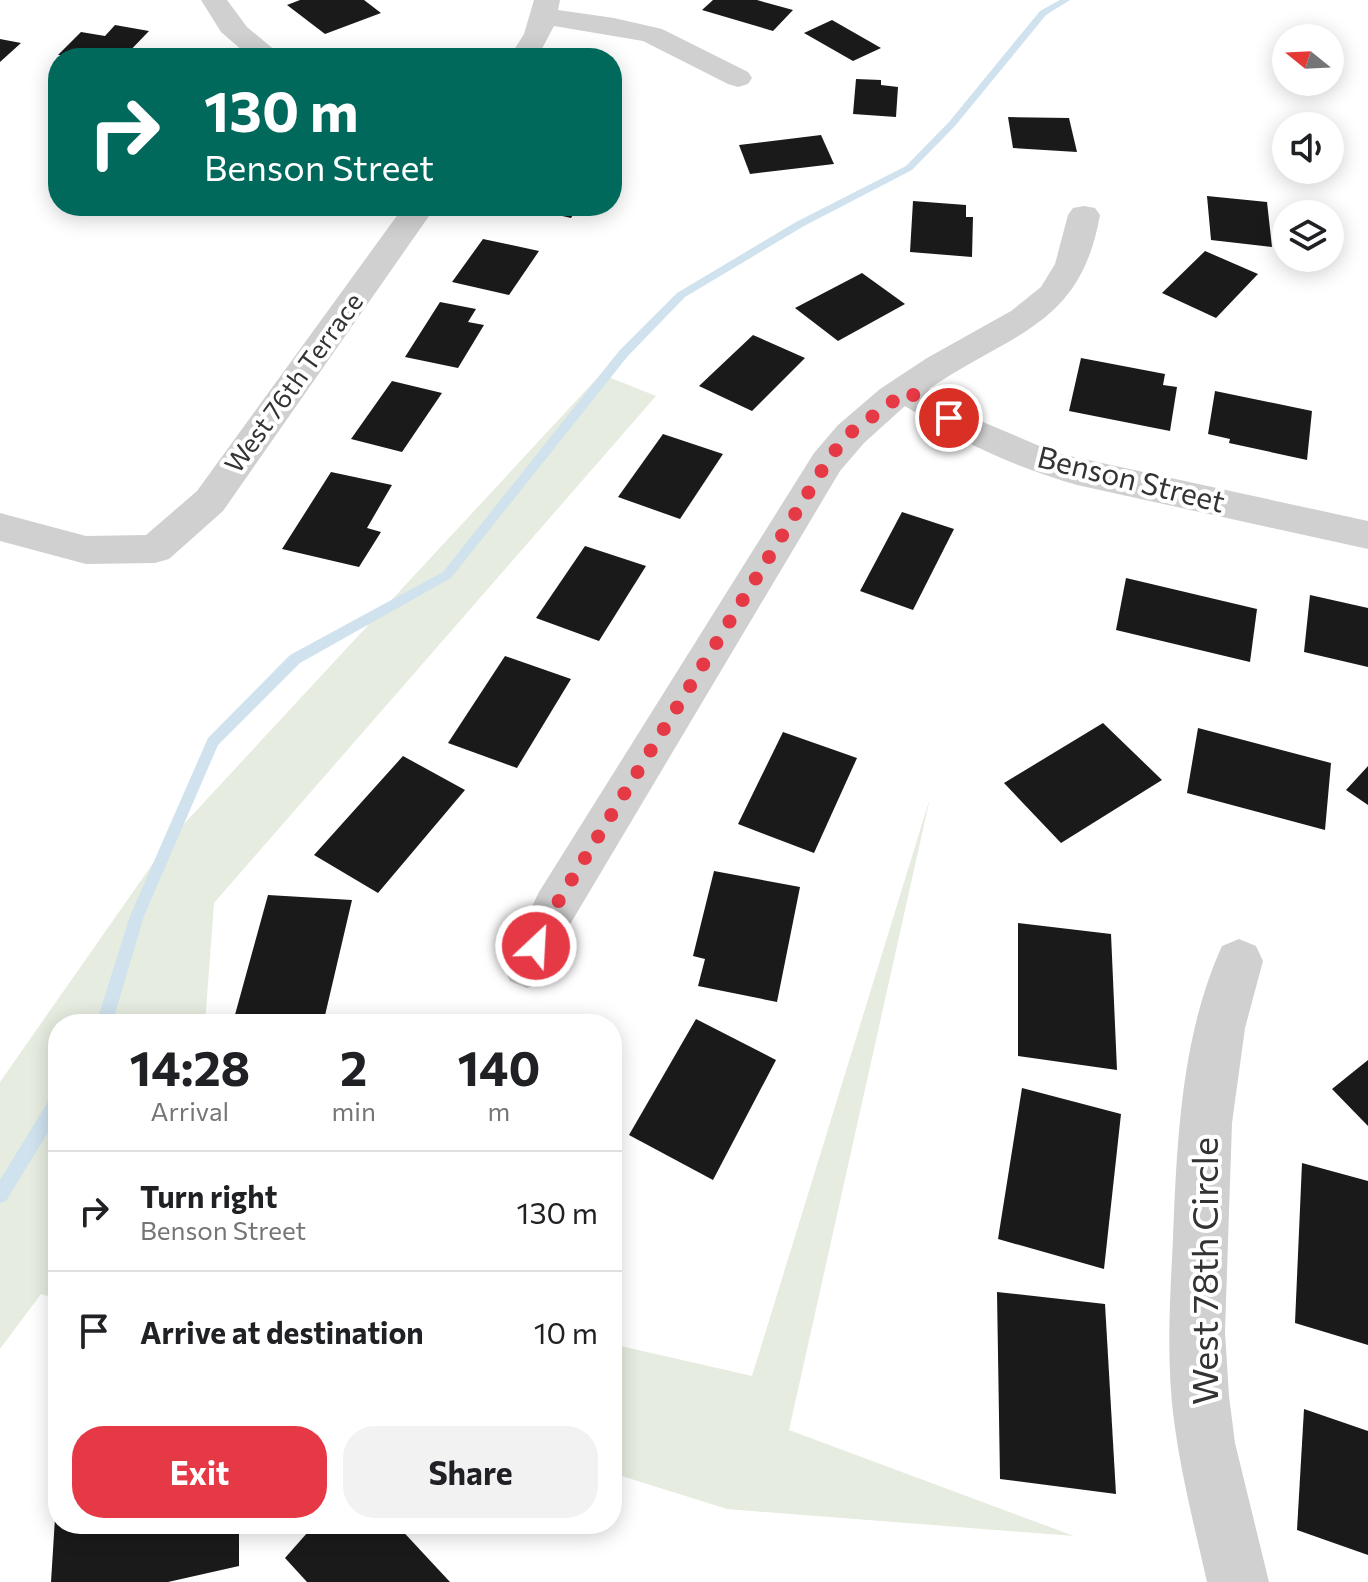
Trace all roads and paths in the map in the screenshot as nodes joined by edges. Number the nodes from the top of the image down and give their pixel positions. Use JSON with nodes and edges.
{"nodes":[{"id":1,"x":214,"y":0,"type":"edge"},
{"id":2,"x":546,"y":8,"type":"edge"},
{"id":3,"x":254,"y":48,"type":"edge"},
{"id":4,"x":528,"y":48,"type":"edge"},
{"id":5,"x":738,"y":78,"type":"dead end"},
{"id":6,"x":1084,"y":215,"type":"dead end"},
{"id":7,"x":413,"y":216,"type":"edge"},
{"id":8,"x":907,"y":391,"type":"junction"},
{"id":9,"x":0,"y":527,"type":"edge"},
{"id":10,"x":1368,"y":535,"type":"edge"},
{"id":11,"x":1239,"y":961,"type":"dead end"},
{"id":12,"x":527,"y":966,"type":"dead end"},
{"id":13,"x":1238,"y":1582,"type":"edge"}],
"edges":[{"from":1,"to":3,"type":"street"},
{"from":2,"to":4,"type":"street"},
{"from":2,"to":5,"type":"street"},
{"from":6,"to":8,"type":"street"},
{"from":7,"to":9,"type":"street","name":"West 76th Terrace"},
{"from":8,"to":10,"type":"street","name":"Benson Street"},
{"from":8,"to":12,"type":"street"},
{"from":11,"to":13,"type":"street","name":"West 78th Circle"}]}
